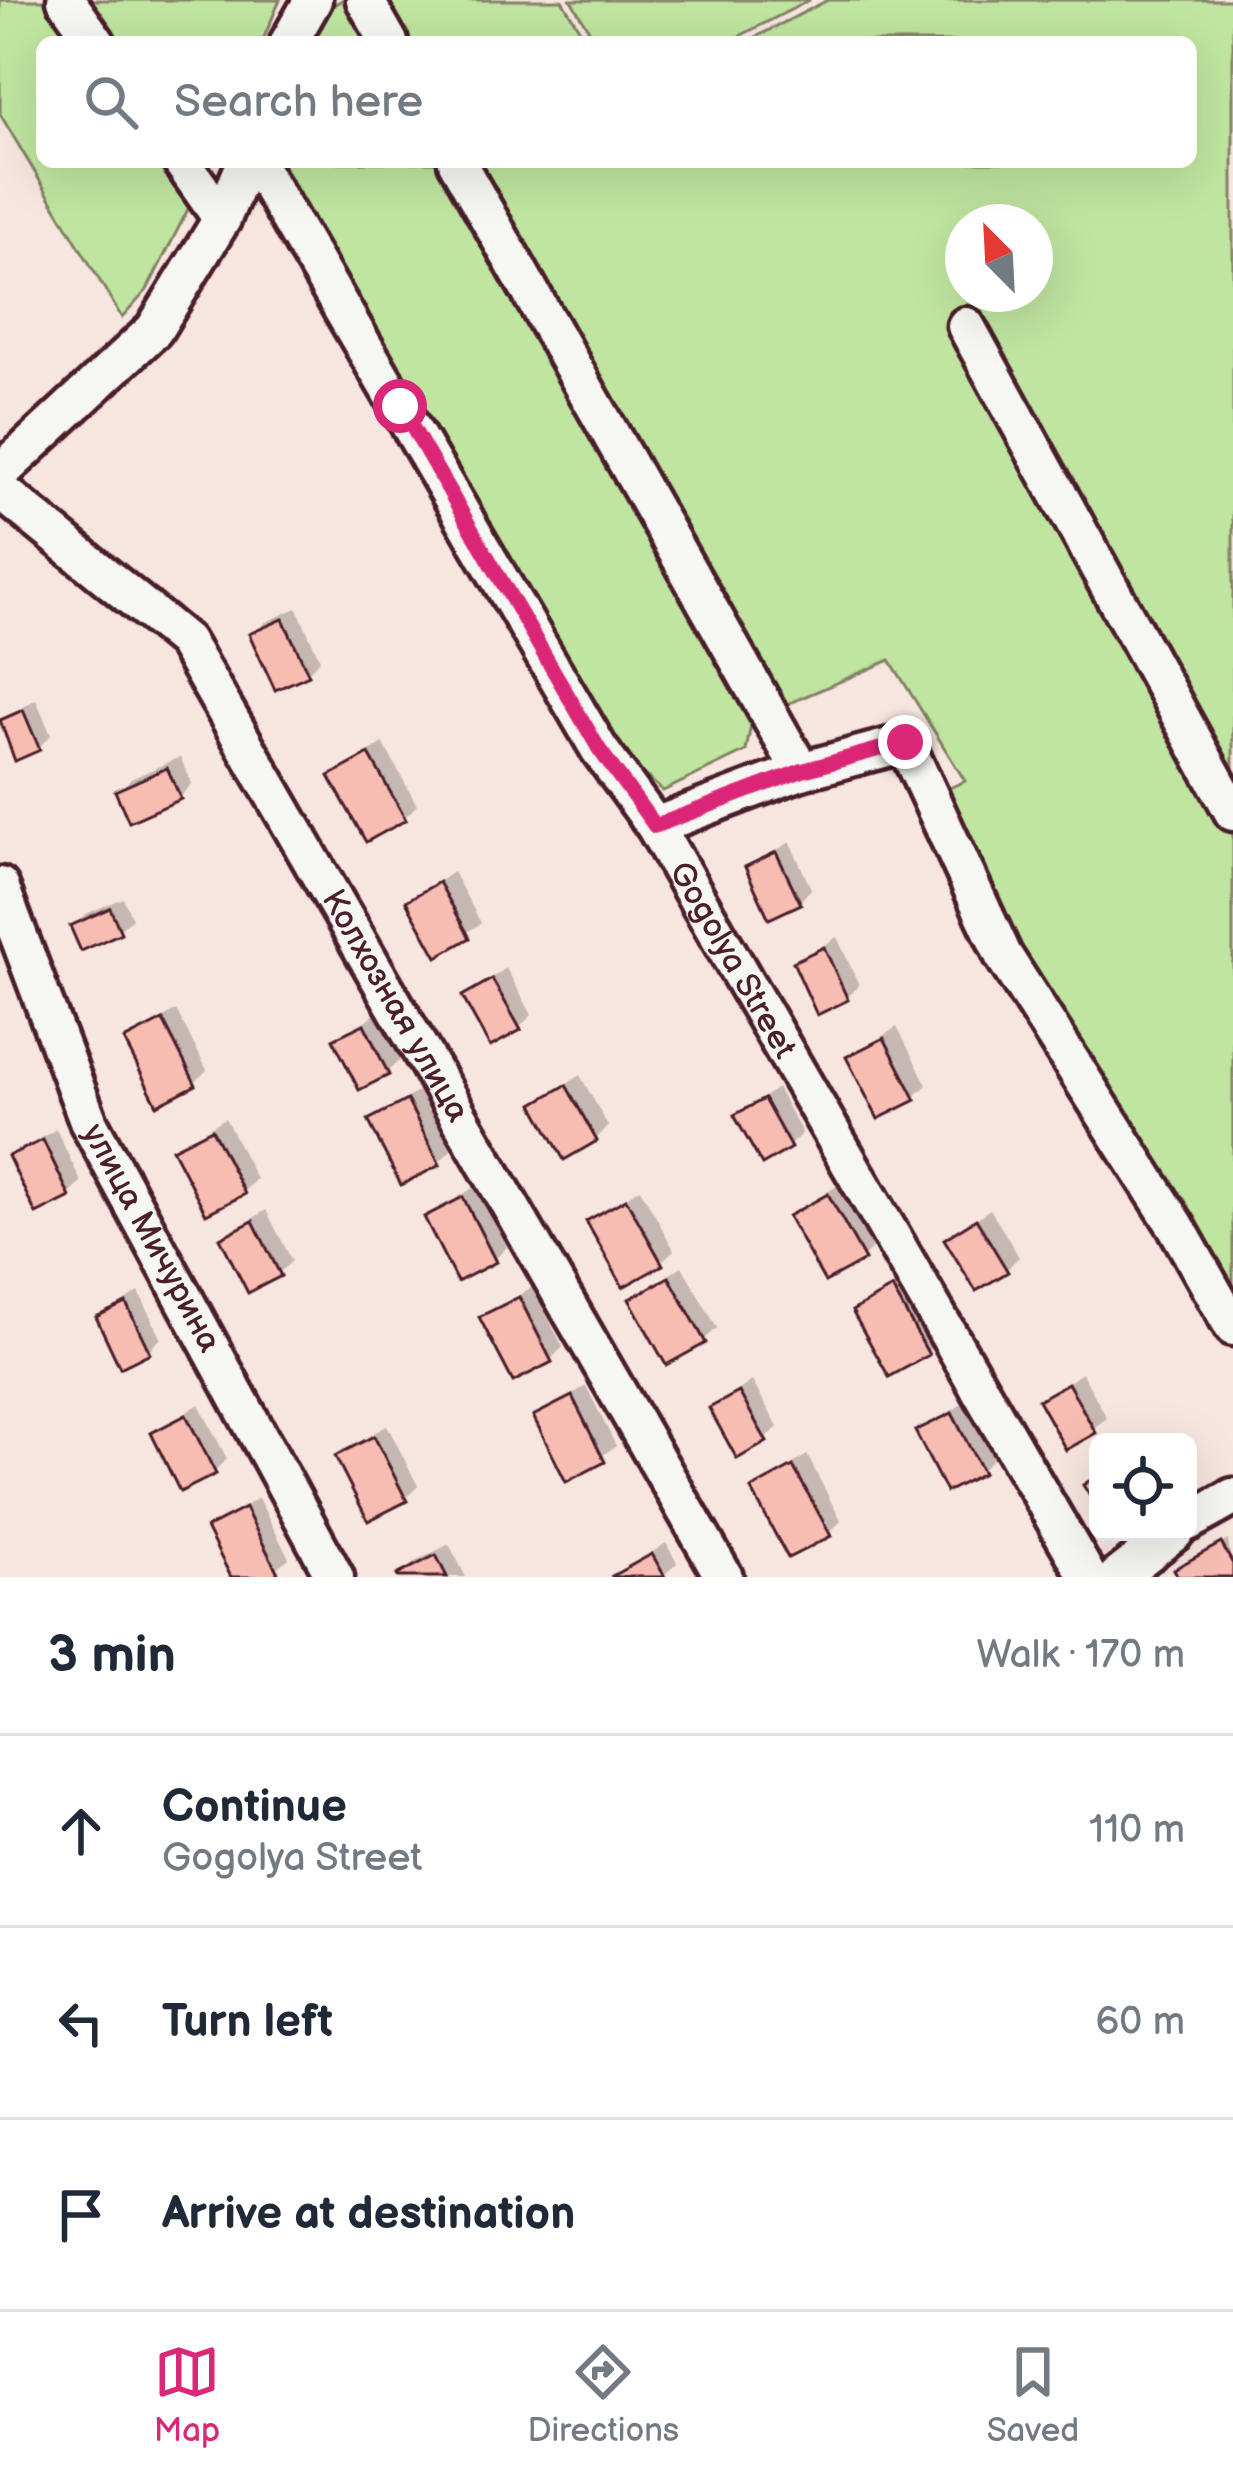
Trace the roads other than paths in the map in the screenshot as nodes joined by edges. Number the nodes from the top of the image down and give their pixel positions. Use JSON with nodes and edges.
{"nodes":[{"id":1,"x":67,"y":0,"type":"edge"},
{"id":2,"x":313,"y":0,"type":"edge"},
{"id":3,"x":365,"y":0,"type":"edge"},
{"id":4,"x":92,"y":36,"type":"edge"},
{"id":5,"x":292,"y":36,"type":"edge"},
{"id":6,"x":386,"y":36,"type":"edge"},
{"id":7,"x":186,"y":168,"type":"edge"},
{"id":8,"x":243,"y":168,"type":"edge"},
{"id":9,"x":260,"y":168,"type":"edge"},
{"id":10,"x":460,"y":168,"type":"edge"},
{"id":11,"x":222,"y":219,"type":"junction"},
{"id":12,"x":966,"y":326,"type":"dead end"},
{"id":13,"x":0,"y":473,"type":"edge"},
{"id":14,"x":0,"y":490,"type":"edge"},
{"id":15,"x":801,"y":771,"type":"junction"},
{"id":16,"x":1233,"y":812,"type":"edge"},
{"id":17,"x":655,"y":826,"type":"junction"},
{"id":18,"x":0,"y":886,"type":"edge"},
{"id":19,"x":1233,"y":1327,"type":"edge"},
{"id":20,"x":1233,"y":1497,"type":"edge"},
{"id":21,"x":1197,"y":1517,"type":"edge"},
{"id":22,"x":1163,"y":1541,"type":"edge"},
{"id":23,"x":335,"y":1577,"type":"edge"},
{"id":24,"x":724,"y":1577,"type":"edge"},
{"id":25,"x":1088,"y":1577,"type":"edge"},
{"id":26,"x":1117,"y":1577,"type":"edge"}],
"edges":[{"from":1,"to":4,"type":"street"},
{"from":2,"to":5,"type":"street"},
{"from":3,"to":6,"type":"street"},
{"from":7,"to":11,"type":"street"},
{"from":8,"to":11,"type":"street"},
{"from":9,"to":17,"type":"street","name":"Gogolya Street"},
{"from":10,"to":15,"type":"street"},
{"from":11,"to":13,"type":"street"},
{"from":12,"to":16,"type":"street"},
{"from":14,"to":24,"type":"street","name":"Колхозная улица"},
{"from":15,"to":17,"type":"street"},
{"from":15,"to":19,"type":"street"},
{"from":17,"to":25,"type":"street","name":"Gogolya Street"},
{"from":18,"to":23,"type":"street","name":"улица Мичурина"},
{"from":20,"to":21,"type":"street"},
{"from":22,"to":26,"type":"street"}]}
